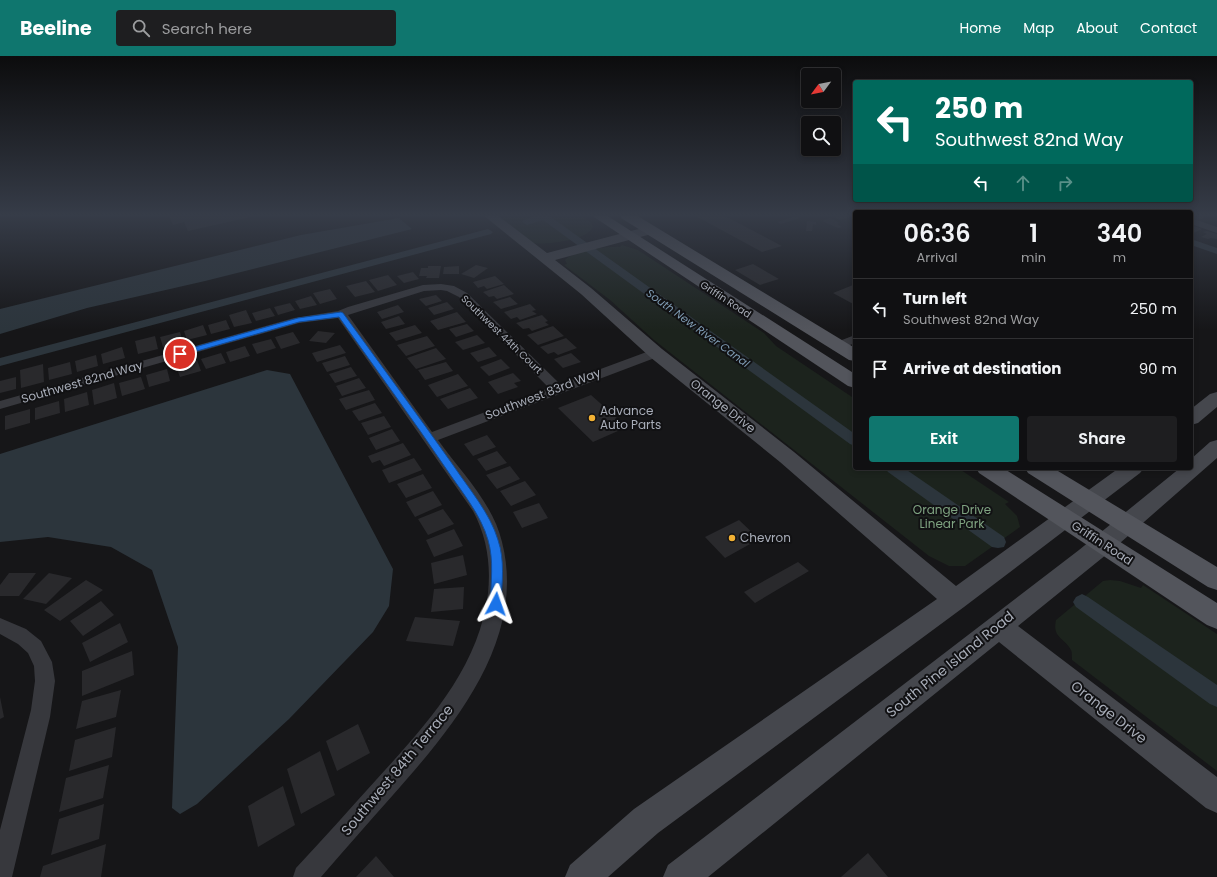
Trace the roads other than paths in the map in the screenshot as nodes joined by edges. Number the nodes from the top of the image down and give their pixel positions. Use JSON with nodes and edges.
{"nodes":[{"id":1,"x":549,"y":253,"type":"edge"},
{"id":2,"x":659,"y":253,"type":"edge"},
{"id":3,"x":666,"y":253,"type":"edge"},
{"id":4,"x":441,"y":287,"type":"joint"},
{"id":5,"x":341,"y":314,"type":"junction"},
{"id":6,"x":853,"y":340,"type":"edge"},
{"id":7,"x":838,"y":346,"type":"junction"},
{"id":8,"x":656,"y":353,"type":"junction"},
{"id":9,"x":853,"y":355,"type":"edge"},
{"id":10,"x":853,"y":381,"type":"edge"},
{"id":11,"x":557,"y":389,"type":"junction"},
{"id":12,"x":1217,"y":398,"type":"edge"},
{"id":13,"x":0,"y":405,"type":"edge"},
{"id":14,"x":1193,"y":417,"type":"edge"},
{"id":15,"x":429,"y":438,"type":"junction"},
{"id":16,"x":1217,"y":447,"type":"edge"},
{"id":17,"x":1193,"y":468,"type":"edge"},
{"id":18,"x":989,"y":470,"type":"edge"},
{"id":19,"x":1039,"y":470,"type":"edge"},
{"id":20,"x":1130,"y":470,"type":"edge"},
{"id":21,"x":1191,"y":470,"type":"edge"},
{"id":22,"x":1089,"y":500,"type":"junction"},
{"id":23,"x":1127,"y":524,"type":"junction"},
{"id":24,"x":1056,"y":526,"type":"junction"},
{"id":25,"x":1095,"y":550,"type":"junction"},
{"id":26,"x":1217,"y":580,"type":"edge"},
{"id":27,"x":955,"y":600,"type":"junction"},
{"id":28,"x":1217,"y":617,"type":"edge"},
{"id":29,"x":0,"y":626,"type":"edge"},
{"id":30,"x":999,"y":627,"type":"junction"},
{"id":31,"x":1217,"y":797,"type":"edge"},
{"id":32,"x":0,"y":875,"type":"edge"},
{"id":33,"x":305,"y":877,"type":"edge"},
{"id":34,"x":582,"y":877,"type":"edge"},
{"id":35,"x":680,"y":877,"type":"edge"}],
"edges":[{"from":1,"to":8,"type":"main road","name":"Orange Drive"},
{"from":2,"to":10,"type":"main road","name":"Griffin Road"},
{"from":3,"to":7,"type":"main road","name":"Griffin Road"},
{"from":4,"to":5,"type":"street","name":"Southwest 82nd Way"},
{"from":4,"to":11,"type":"street","name":"Southwest 44th Court"},
{"from":5,"to":13,"type":"street","name":"Southwest 82nd Way"},
{"from":5,"to":15,"type":"street","name":"Southwest 84th Terrace"},
{"from":6,"to":7,"type":"street"},
{"from":7,"to":9,"type":"main road","name":"Griffin Road"},
{"from":8,"to":11,"type":"street","name":"Southwest 83rd Way"},
{"from":8,"to":27,"type":"main road","name":"Orange Drive"},
{"from":11,"to":15,"type":"street","name":"Southwest 83rd Way"},
{"from":12,"to":14,"type":"main road"},
{"from":15,"to":33,"type":"street","name":"Southwest 84th Terrace"},
{"from":16,"to":17,"type":"main road","name":"South Pine Island Road"},
{"from":18,"to":24,"type":"main road","name":"Griffin Road"},
{"from":19,"to":22,"type":"main road"},
{"from":20,"to":22,"type":"main road"},
{"from":21,"to":23,"type":"main road","name":"South Pine Island Road"},
{"from":22,"to":23,"type":"main road"},
{"from":22,"to":24,"type":"main road"},
{"from":23,"to":25,"type":"main road","name":"South Pine Island Road"},
{"from":23,"to":26,"type":"main road"},
{"from":24,"to":25,"type":"main road","name":"Griffin Road"},
{"from":24,"to":27,"type":"main road"},
{"from":25,"to":28,"type":"main road","name":"Griffin Road"},
{"from":25,"to":30,"type":"main road","name":"South Pine Island Road"},
{"from":27,"to":34,"type":"main road"},
{"from":29,"to":32,"type":"street"},
{"from":30,"to":31,"type":"main road","name":"Orange Drive"},
{"from":30,"to":35,"type":"main road","name":"South Pine Island Road"}]}
